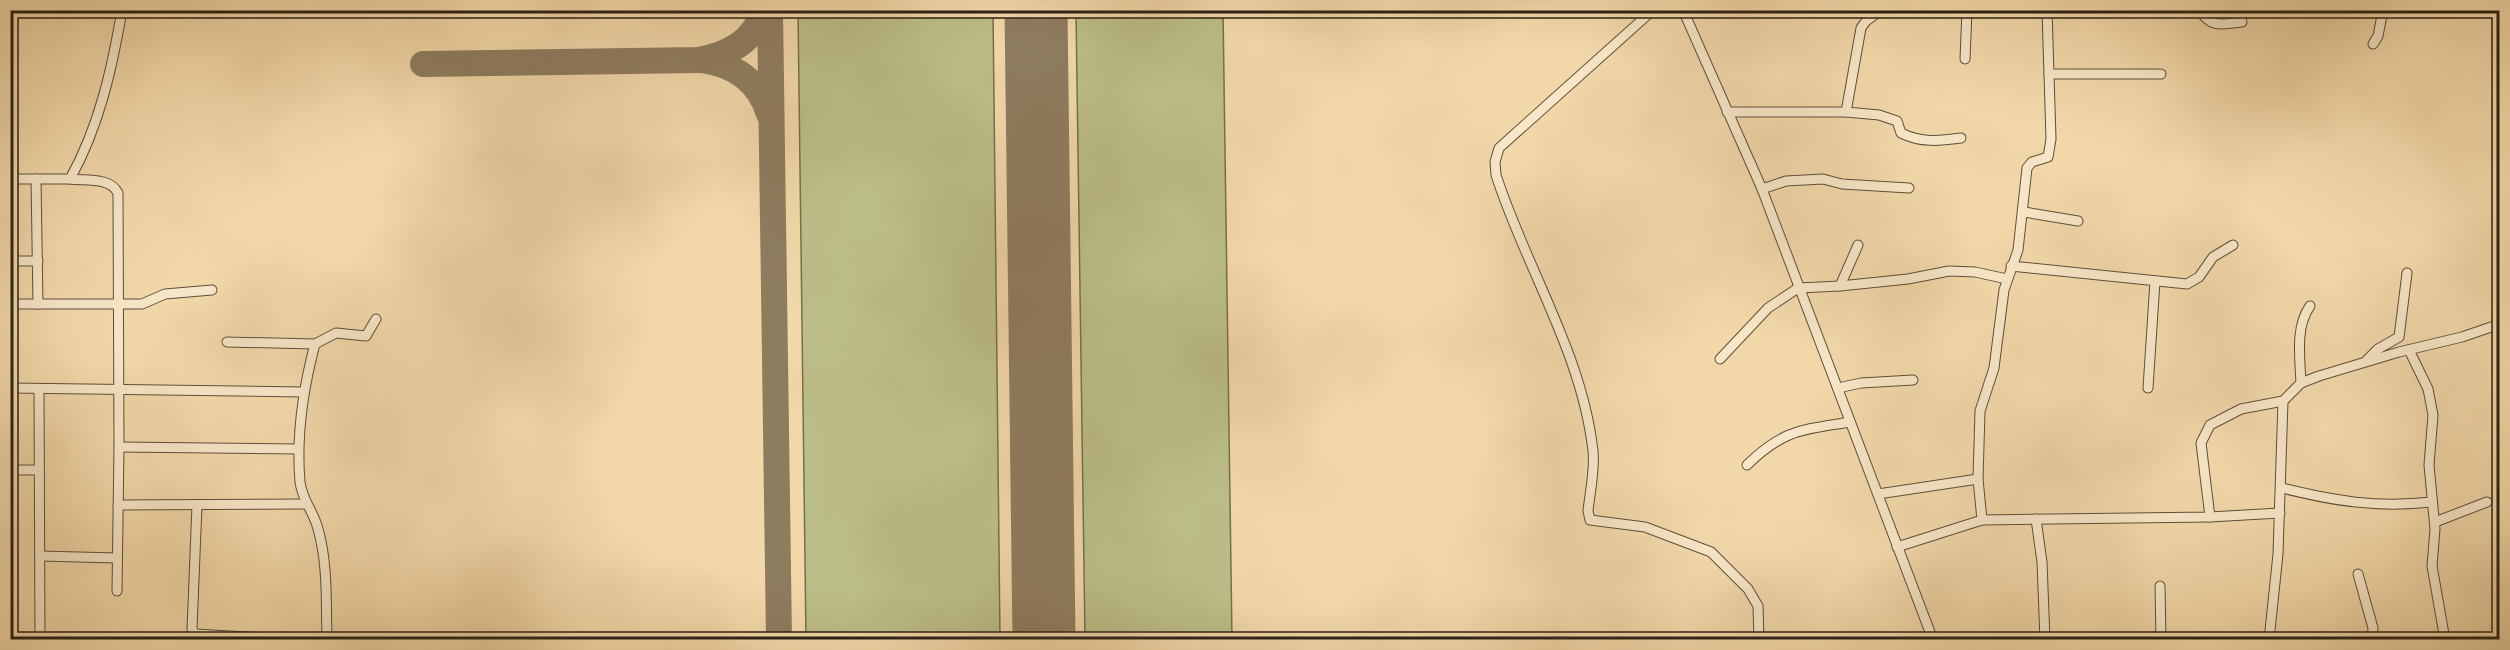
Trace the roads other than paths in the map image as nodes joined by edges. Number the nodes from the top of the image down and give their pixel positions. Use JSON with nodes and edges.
{"nodes":[{"id":1,"x":122,"y":10,"type":"edge"},
{"id":2,"x":1653,"y":10,"type":"edge"},
{"id":3,"x":1683,"y":10,"type":"edge"},
{"id":4,"x":1881,"y":10,"type":"edge"},
{"id":5,"x":1967,"y":10,"type":"edge"},
{"id":6,"x":2047,"y":10,"type":"edge"},
{"id":7,"x":2200,"y":10,"type":"edge"},
{"id":8,"x":2383,"y":10,"type":"edge"},
{"id":9,"x":2242,"y":22,"type":"dead end"},
{"id":10,"x":2373,"y":44,"type":"dead end"},
{"id":11,"x":1965,"y":59,"type":"dead end"},
{"id":12,"x":2049,"y":74,"type":"junction"},
{"id":13,"x":2161,"y":74,"type":"dead end"},
{"id":14,"x":1727,"y":112,"type":"junction"},
{"id":15,"x":1846,"y":112,"type":"junction"},
{"id":16,"x":1961,"y":138,"type":"dead end"},
{"id":17,"x":10,"y":179,"type":"edge"},
{"id":18,"x":36,"y":179,"type":"junction"},
{"id":19,"x":70,"y":179,"type":"junction"},
{"id":20,"x":1909,"y":188,"type":"dead end"},
{"id":21,"x":1762,"y":189,"type":"junction"},
{"id":22,"x":2024,"y":212,"type":"junction"},
{"id":23,"x":2078,"y":221,"type":"dead end"},
{"id":24,"x":1858,"y":245,"type":"dead end"},
{"id":25,"x":2233,"y":245,"type":"dead end"},
{"id":26,"x":10,"y":261,"type":"edge"},
{"id":27,"x":38,"y":261,"type":"junction"},
{"id":28,"x":2011,"y":266,"type":"junction"},
{"id":29,"x":2407,"y":273,"type":"dead end"},
{"id":30,"x":2007,"y":279,"type":"junction"},
{"id":31,"x":2155,"y":281,"type":"junction"},
{"id":32,"x":1840,"y":286,"type":"junction"},
{"id":33,"x":1798,"y":288,"type":"junction"},
{"id":34,"x":212,"y":290,"type":"dead end"},
{"id":35,"x":10,"y":303,"type":"edge"},
{"id":36,"x":38,"y":304,"type":"junction"},
{"id":37,"x":119,"y":304,"type":"junction"},
{"id":38,"x":2310,"y":306,"type":"dead end"},
{"id":39,"x":376,"y":319,"type":"dead end"},
{"id":40,"x":2499,"y":324,"type":"edge"},
{"id":41,"x":227,"y":342,"type":"dead end"},
{"id":42,"x":315,"y":344,"type":"junction"},
{"id":43,"x":2409,"y":350,"type":"junction"},
{"id":44,"x":1720,"y":359,"type":"dead end"},
{"id":45,"x":2365,"y":362,"type":"junction"},
{"id":46,"x":1913,"y":380,"type":"dead end"},
{"id":47,"x":2301,"y":383,"type":"junction"},
{"id":48,"x":10,"y":388,"type":"edge"},
{"id":49,"x":118,"y":388,"type":"junction"},
{"id":50,"x":1838,"y":388,"type":"junction"},
{"id":51,"x":2148,"y":388,"type":"dead end"},
{"id":52,"x":39,"y":389,"type":"junction"},
{"id":53,"x":303,"y":392,"type":"junction"},
{"id":54,"x":2283,"y":401,"type":"junction"},
{"id":55,"x":1850,"y":422,"type":"junction"},
{"id":56,"x":119,"y":447,"type":"junction"},
{"id":57,"x":298,"y":449,"type":"junction"},
{"id":58,"x":1747,"y":465,"type":"dead end"},
{"id":59,"x":10,"y":470,"type":"edge"},
{"id":60,"x":39,"y":470,"type":"junction"},
{"id":61,"x":1977,"y":479,"type":"junction"},
{"id":62,"x":2282,"y":488,"type":"junction"},
{"id":63,"x":1878,"y":494,"type":"junction"},
{"id":64,"x":2432,"y":501,"type":"junction"},
{"id":65,"x":2487,"y":502,"type":"dead end"},
{"id":66,"x":306,"y":504,"type":"junction"},
{"id":67,"x":118,"y":505,"type":"junction"},
{"id":68,"x":197,"y":505,"type":"junction"},
{"id":69,"x":2280,"y":513,"type":"junction"},
{"id":70,"x":2210,"y":518,"type":"junction"},
{"id":71,"x":2036,"y":519,"type":"junction"},
{"id":72,"x":1982,"y":520,"type":"junction"},
{"id":73,"x":2435,"y":522,"type":"junction"},
{"id":74,"x":1897,"y":547,"type":"junction"},
{"id":75,"x":40,"y":556,"type":"junction"},
{"id":76,"x":117,"y":558,"type":"junction"},
{"id":77,"x":2358,"y":574,"type":"dead end"},
{"id":78,"x":2160,"y":586,"type":"dead end"},
{"id":79,"x":117,"y":591,"type":"dead end"},
{"id":80,"x":40,"y":639,"type":"edge"},
{"id":81,"x":298,"y":639,"type":"edge"},
{"id":82,"x":327,"y":639,"type":"edge"},
{"id":83,"x":1759,"y":639,"type":"edge"},
{"id":84,"x":1933,"y":639,"type":"edge"},
{"id":85,"x":2045,"y":639,"type":"edge"},
{"id":86,"x":2161,"y":639,"type":"edge"},
{"id":87,"x":2269,"y":639,"type":"edge"},
{"id":88,"x":2312,"y":639,"type":"edge"},
{"id":89,"x":2340,"y":639,"type":"edge"},
{"id":90,"x":2372,"y":639,"type":"edge"},
{"id":91,"x":2445,"y":639,"type":"edge"}],
"edges":[{"from":1,"to":19,"type":"street"},
{"from":2,"to":83,"type":"street"},
{"from":3,"to":14,"type":"street"},
{"from":4,"to":15,"type":"street"},
{"from":5,"to":11,"type":"street"},
{"from":6,"to":12,"type":"street"},
{"from":7,"to":9,"type":"street"},
{"from":8,"to":10,"type":"street"},
{"from":12,"to":13,"type":"street"},
{"from":12,"to":22,"type":"street"},
{"from":14,"to":15,"type":"street"},
{"from":14,"to":21,"type":"street"},
{"from":15,"to":16,"type":"street"},
{"from":17,"to":18,"type":"street"},
{"from":18,"to":19,"type":"street"},
{"from":18,"to":27,"type":"street"},
{"from":19,"to":37,"type":"street"},
{"from":20,"to":21,"type":"street"},
{"from":21,"to":33,"type":"street"},
{"from":22,"to":23,"type":"street"},
{"from":22,"to":28,"type":"street"},
{"from":24,"to":32,"type":"street"},
{"from":25,"to":31,"type":"street"},
{"from":26,"to":27,"type":"street"},
{"from":27,"to":36,"type":"street"},
{"from":28,"to":30,"type":"street"},
{"from":28,"to":31,"type":"street"},
{"from":29,"to":45,"type":"street"},
{"from":30,"to":32,"type":"street"},
{"from":30,"to":61,"type":"street"},
{"from":31,"to":51,"type":"street"},
{"from":32,"to":33,"type":"street"},
{"from":33,"to":44,"type":"street"},
{"from":33,"to":50,"type":"street"},
{"from":34,"to":37,"type":"street"},
{"from":35,"to":36,"type":"street"},
{"from":36,"to":37,"type":"street"},
{"from":37,"to":49,"type":"street"},
{"from":38,"to":47,"type":"street"},
{"from":39,"to":42,"type":"street"},
{"from":40,"to":43,"type":"street"},
{"from":41,"to":42,"type":"street"},
{"from":42,"to":53,"type":"street"},
{"from":43,"to":45,"type":"street"},
{"from":43,"to":64,"type":"street"},
{"from":45,"to":47,"type":"street"},
{"from":46,"to":50,"type":"street"},
{"from":47,"to":54,"type":"street"},
{"from":48,"to":52,"type":"street"},
{"from":49,"to":52,"type":"street"},
{"from":49,"to":53,"type":"street"},
{"from":49,"to":56,"type":"street"},
{"from":50,"to":55,"type":"street"},
{"from":52,"to":60,"type":"street"},
{"from":53,"to":57,"type":"street"},
{"from":54,"to":62,"type":"street"},
{"from":54,"to":70,"type":"street"},
{"from":55,"to":58,"type":"street"},
{"from":55,"to":63,"type":"street"},
{"from":56,"to":57,"type":"street"},
{"from":56,"to":67,"type":"street"},
{"from":57,"to":66,"type":"street"},
{"from":59,"to":60,"type":"street"},
{"from":60,"to":75,"type":"street"},
{"from":61,"to":63,"type":"street"},
{"from":61,"to":72,"type":"street"},
{"from":62,"to":64,"type":"street"},
{"from":62,"to":69,"type":"street"},
{"from":63,"to":74,"type":"street"},
{"from":64,"to":73,"type":"street"},
{"from":65,"to":73,"type":"street"},
{"from":66,"to":68,"type":"street"},
{"from":66,"to":82,"type":"street"},
{"from":67,"to":68,"type":"street"},
{"from":67,"to":76,"type":"street"},
{"from":68,"to":81,"type":"street"},
{"from":69,"to":70,"type":"street"},
{"from":69,"to":87,"type":"street"},
{"from":70,"to":71,"type":"street"},
{"from":71,"to":72,"type":"street"},
{"from":71,"to":85,"type":"street"},
{"from":72,"to":74,"type":"street"},
{"from":73,"to":91,"type":"street"},
{"from":74,"to":84,"type":"street"},
{"from":75,"to":76,"type":"street"},
{"from":75,"to":80,"type":"street"},
{"from":76,"to":79,"type":"street"},
{"from":77,"to":90,"type":"street"},
{"from":78,"to":86,"type":"street"},
{"from":88,"to":89,"type":"street"}]}
